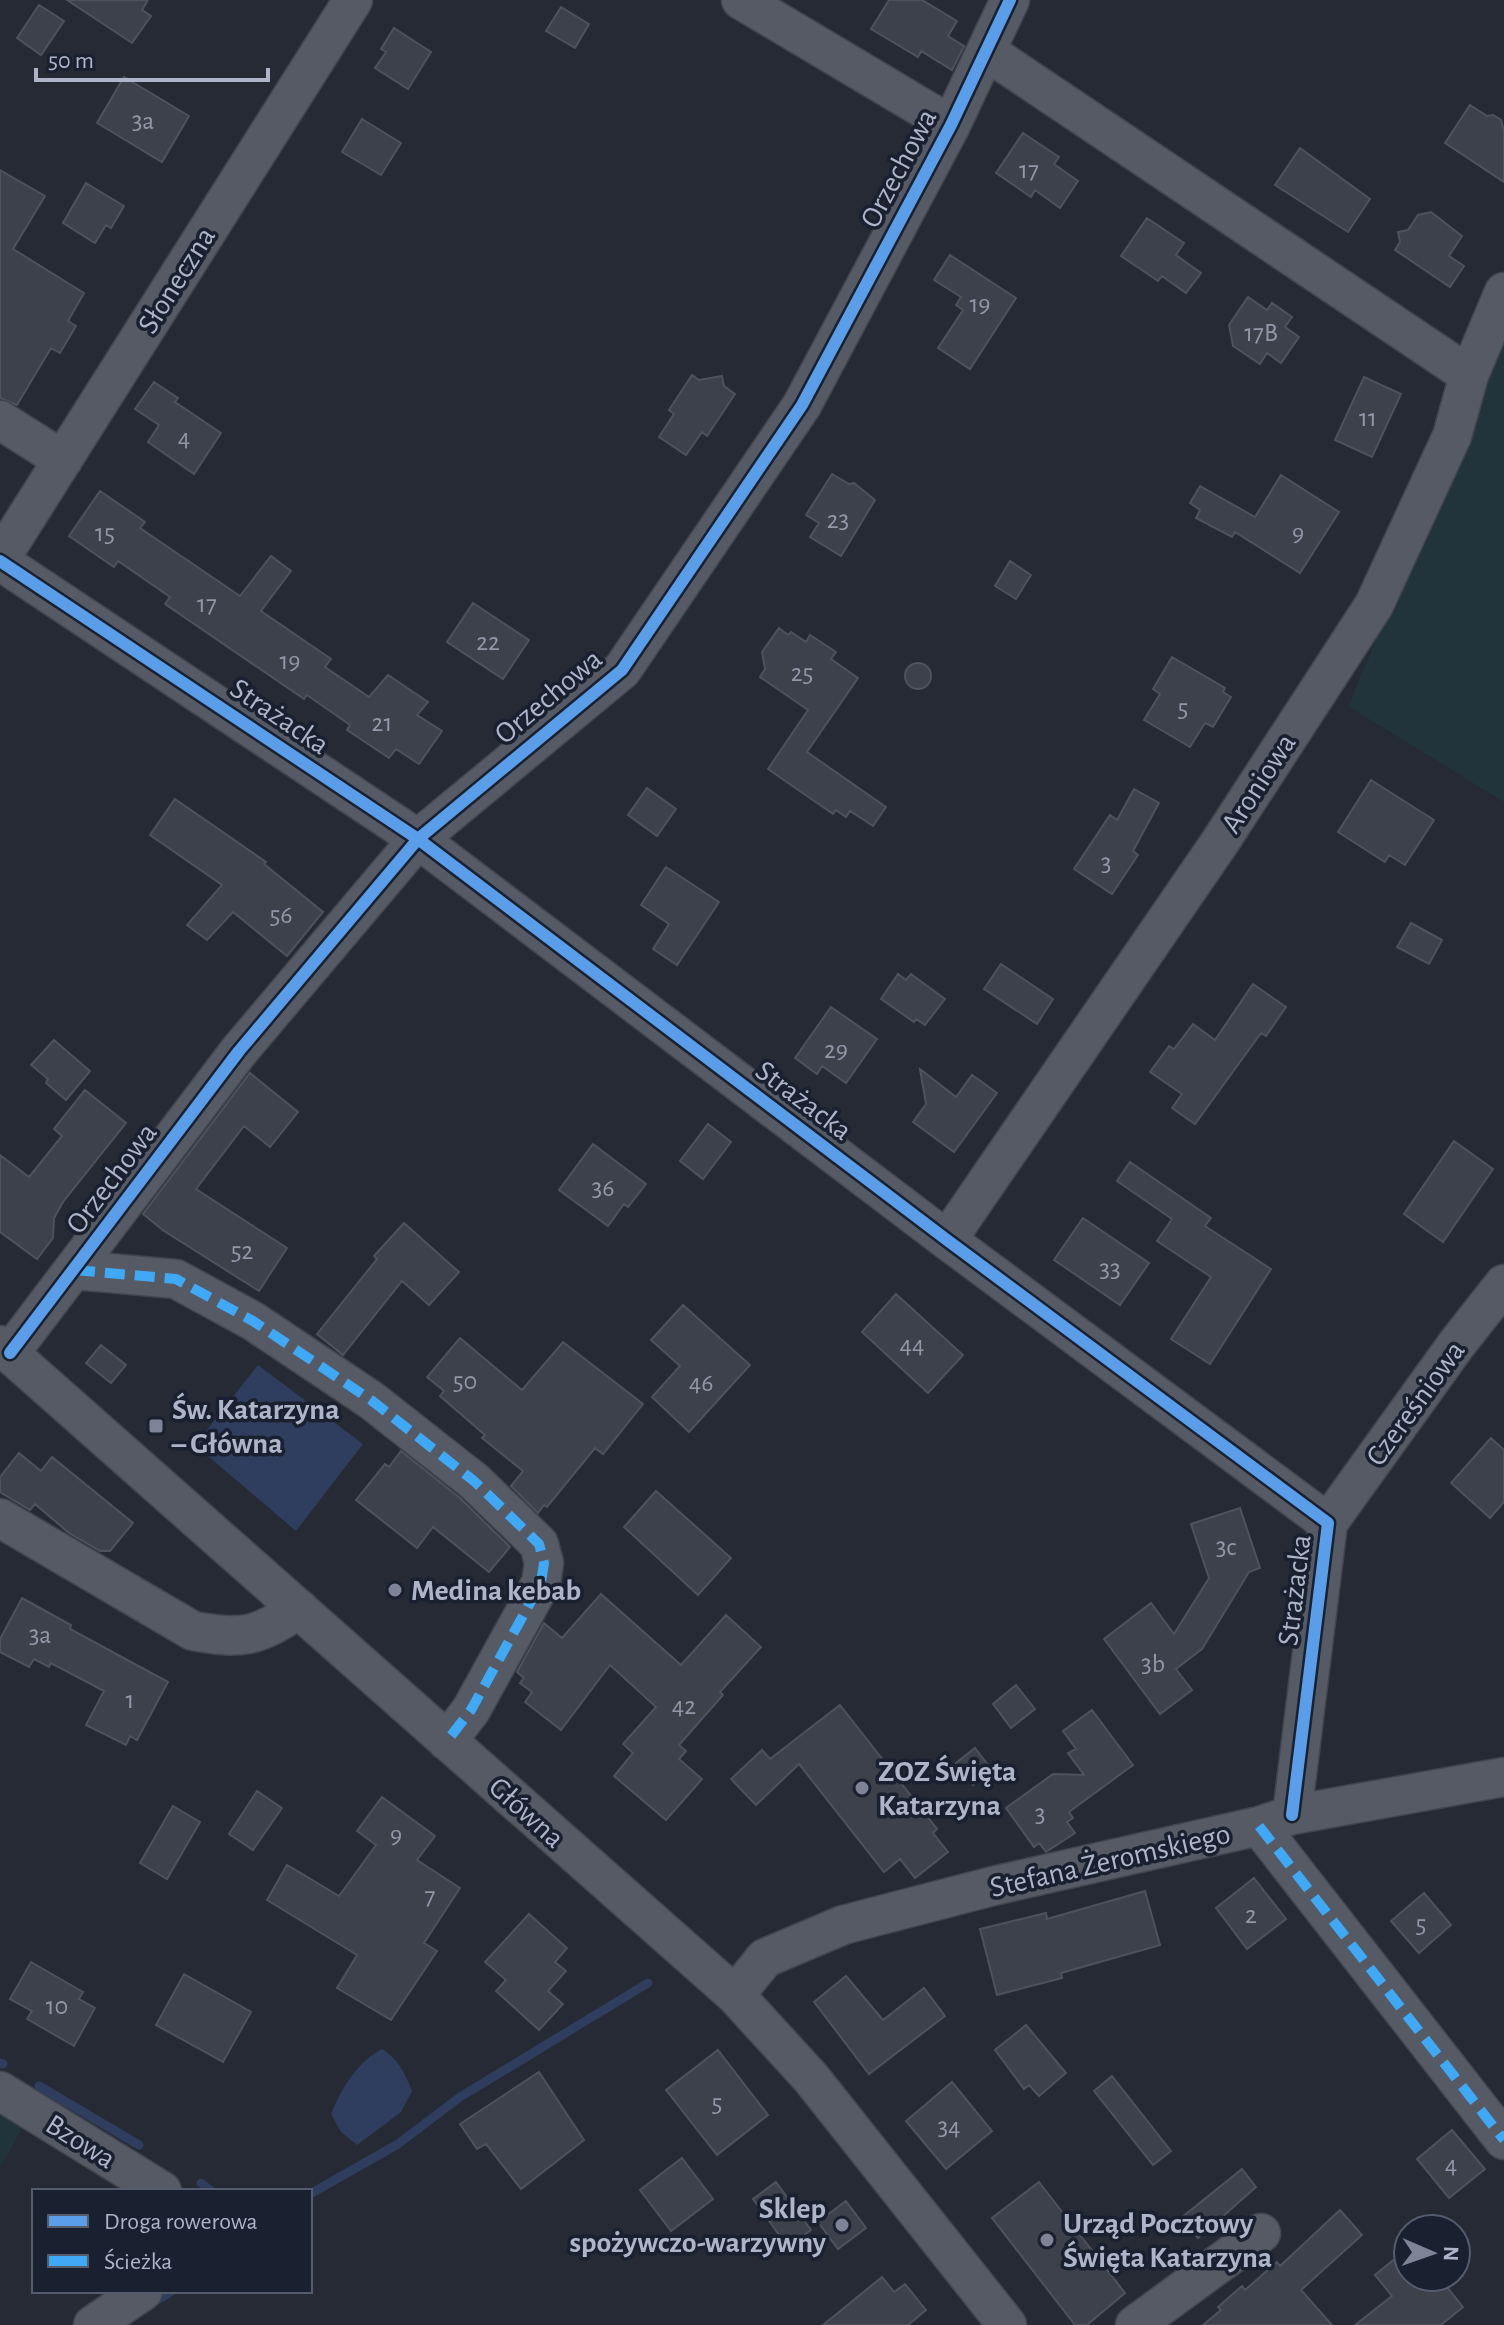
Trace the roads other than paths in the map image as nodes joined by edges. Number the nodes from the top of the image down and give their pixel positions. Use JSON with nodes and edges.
{"nodes":[{"id":1,"x":353,"y":0,"type":"edge"},
{"id":2,"x":741,"y":0,"type":"edge"},
{"id":3,"x":1010,"y":0,"type":"edge"},
{"id":4,"x":986,"y":51,"type":"junction"},
{"id":5,"x":951,"y":125,"type":"junction"},
{"id":6,"x":1504,"y":292,"type":"edge"},
{"id":7,"x":1469,"y":375,"type":"junction"},
{"id":8,"x":0,"y":420,"type":"edge"},
{"id":9,"x":63,"y":460,"type":"junction"},
{"id":10,"x":0,"y":560,"type":"edge"},
{"id":11,"x":418,"y":839,"type":"junction"},
{"id":12,"x":947,"y":1240,"type":"junction"},
{"id":13,"x":75,"y":1270,"type":"junction"},
{"id":14,"x":1504,"y":1284,"type":"edge"},
{"id":15,"x":5,"y":1349,"type":"edge"},
{"id":16,"x":0,"y":1518,"type":"edge"},
{"id":17,"x":1328,"y":1523,"type":"junction"},
{"id":18,"x":299,"y":1609,"type":"junction"},
{"id":19,"x":447,"y":1741,"type":"junction"},
{"id":20,"x":1504,"y":1777,"type":"edge"},
{"id":21,"x":1275,"y":1820,"type":"junction"},
{"id":22,"x":735,"y":1995,"type":"junction"},
{"id":23,"x":0,"y":2091,"type":"edge"},
{"id":24,"x":1504,"y":2140,"type":"edge"},
{"id":25,"x":159,"y":2189,"type":"edge"},
{"id":26,"x":1261,"y":2233,"type":"dead end"},
{"id":27,"x":140,"y":2293,"type":"edge"},
{"id":28,"x":93,"y":2325,"type":"edge"},
{"id":29,"x":1007,"y":2325,"type":"edge"},
{"id":30,"x":1135,"y":2325,"type":"edge"}],
"edges":[{"from":1,"to":9,"type":"street","name":"Słoneczna"},
{"from":2,"to":5,"type":"street"},
{"from":3,"to":4,"type":"street","name":"Orzechowa"},
{"from":4,"to":5,"type":"street","name":"Orzechowa"},
{"from":4,"to":7,"type":"street"},
{"from":5,"to":11,"type":"street","name":"Orzechowa"},
{"from":6,"to":7,"type":"street","name":"Aroniowa"},
{"from":7,"to":12,"type":"street","name":"Aroniowa"},
{"from":8,"to":9,"type":"street"},
{"from":9,"to":10,"type":"street","name":"Słoneczna"},
{"from":10,"to":11,"type":"street","name":"Strażacka"},
{"from":11,"to":12,"type":"street","name":"Strażacka"},
{"from":11,"to":13,"type":"street","name":"Orzechowa"},
{"from":12,"to":17,"type":"street","name":"Strażacka"},
{"from":13,"to":15,"type":"street","name":"Orzechowa"},
{"from":13,"to":19,"type":"street"},
{"from":14,"to":17,"type":"street","name":"Czereśniowa"},
{"from":15,"to":18,"type":"street","name":"Główna"},
{"from":16,"to":18,"type":"street"},
{"from":17,"to":21,"type":"street","name":"Strażacka"},
{"from":18,"to":19,"type":"street","name":"Główna"},
{"from":19,"to":22,"type":"street","name":"Główna"},
{"from":20,"to":21,"type":"street"},
{"from":21,"to":22,"type":"street","name":"Stefana Żeromskiego"},
{"from":21,"to":24,"type":"street","name":"Stefana Żeromskiego"},
{"from":22,"to":29,"type":"street","name":"Główna"},
{"from":23,"to":25,"type":"street","name":"Bzowa"},
{"from":26,"to":30,"type":"street"},
{"from":27,"to":28,"type":"street"}]}
